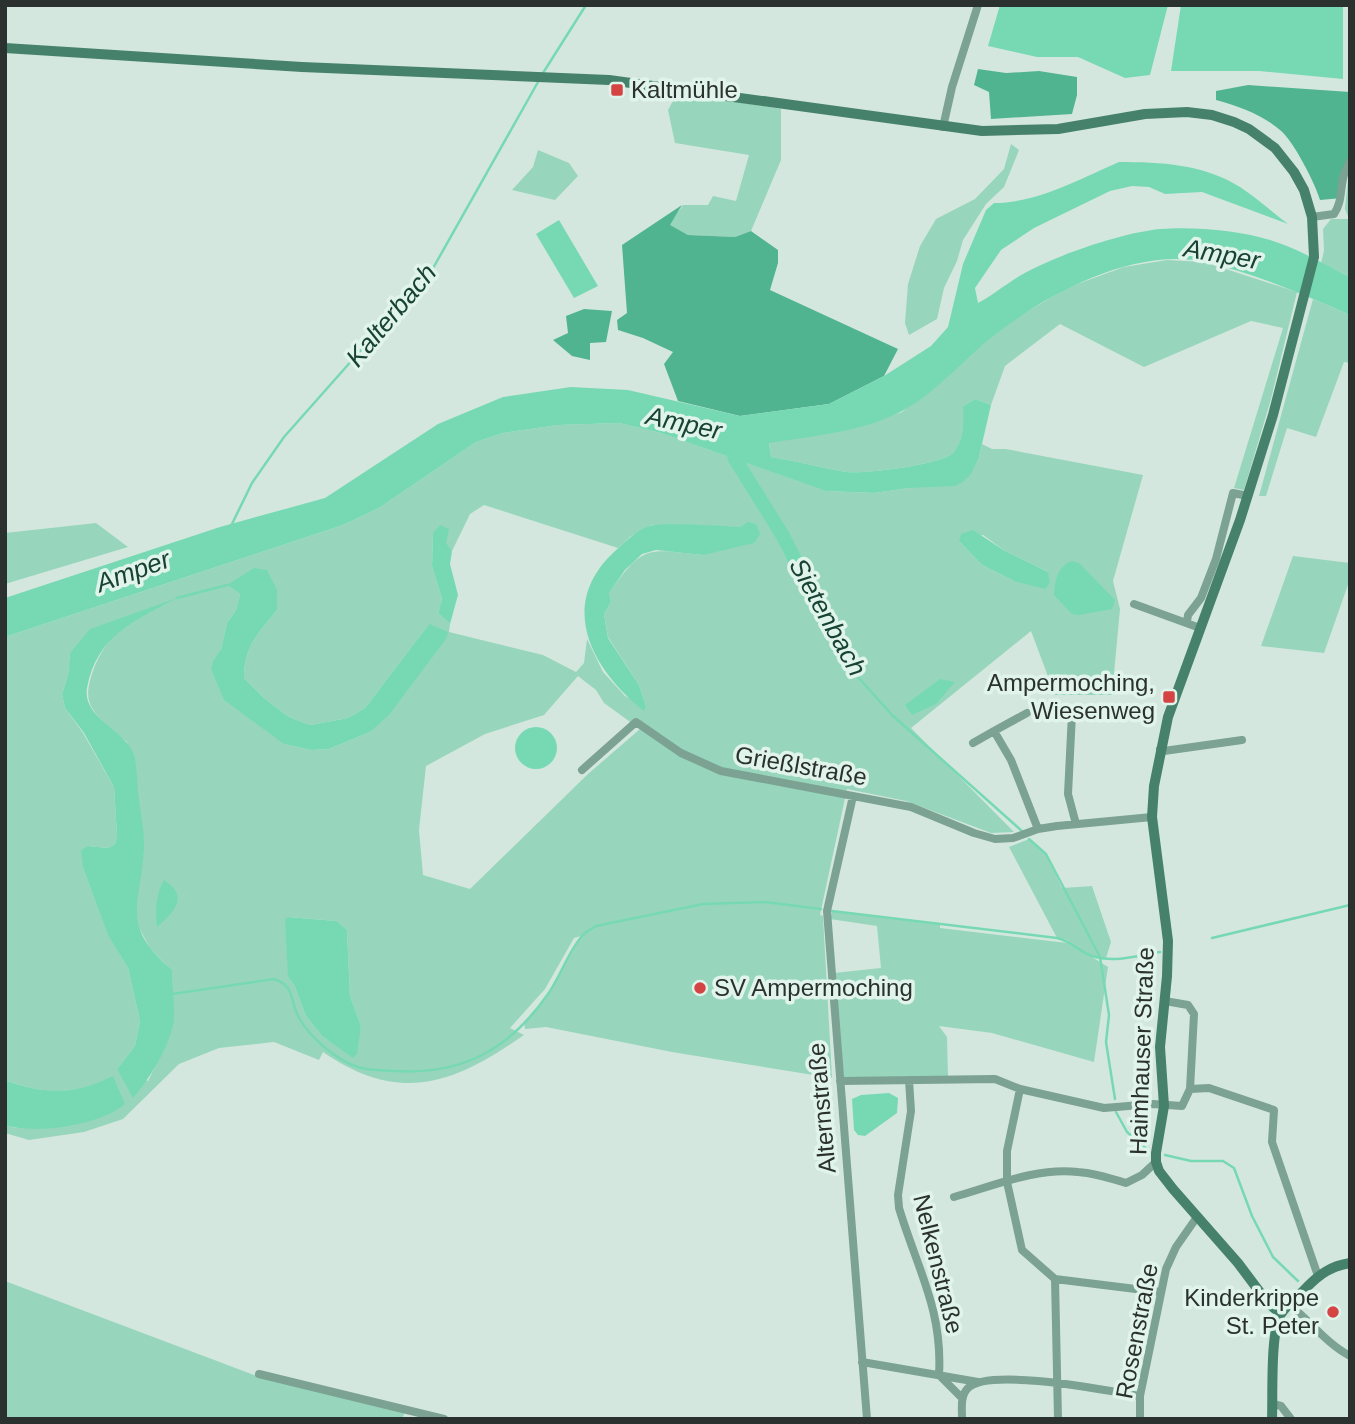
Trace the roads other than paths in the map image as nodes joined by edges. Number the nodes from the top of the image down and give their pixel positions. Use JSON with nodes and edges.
{"nodes":[{"id":1,"x":978,"y":5,"type":"edge"},
{"id":2,"x":5,"y":48,"type":"edge"},
{"id":3,"x":943,"y":127,"type":"junction"},
{"id":4,"x":1350,"y":162,"type":"edge"},
{"id":5,"x":1312,"y":217,"type":"junction"},
{"id":6,"x":1248,"y":496,"type":"junction"},
{"id":7,"x":1134,"y":604,"type":"dead end"},
{"id":8,"x":1187,"y":622,"type":"junction"},
{"id":9,"x":1200,"y":628,"type":"junction"},
{"id":10,"x":1027,"y":713,"type":"dead end"},
{"id":11,"x":1072,"y":713,"type":"dead end"},
{"id":12,"x":994,"y":731,"type":"junction"},
{"id":13,"x":1242,"y":740,"type":"dead end"},
{"id":14,"x":973,"y":743,"type":"dead end"},
{"id":15,"x":1160,"y":749,"type":"junction"},
{"id":16,"x":582,"y":770,"type":"dead end"},
{"id":17,"x":853,"y":796,"type":"junction"},
{"id":18,"x":1152,"y":817,"type":"junction"},
{"id":19,"x":1076,"y":824,"type":"junction"},
{"id":20,"x":1038,"y":829,"type":"junction"},
{"id":21,"x":1165,"y":1002,"type":"junction"},
{"id":22,"x":909,"y":1080,"type":"junction"},
{"id":23,"x":840,"y":1081,"type":"junction"},
{"id":24,"x":1020,"y":1089,"type":"junction"},
{"id":25,"x":1190,"y":1089,"type":"junction"},
{"id":26,"x":1164,"y":1106,"type":"junction"},
{"id":27,"x":1156,"y":1162,"type":"junction"},
{"id":28,"x":1007,"y":1182,"type":"junction"},
{"id":29,"x":954,"y":1197,"type":"dead end"},
{"id":30,"x":1197,"y":1217,"type":"junction"},
{"id":31,"x":1350,"y":1263,"type":"edge"},
{"id":32,"x":1318,"y":1276,"type":"junction"},
{"id":33,"x":1055,"y":1279,"type":"junction"},
{"id":34,"x":1160,"y":1292,"type":"junction"},
{"id":35,"x":1289,"y":1304,"type":"junction"},
{"id":36,"x":1281,"y":1314,"type":"junction"},
{"id":37,"x":1350,"y":1356,"type":"edge"},
{"id":38,"x":862,"y":1362,"type":"junction"},
{"id":39,"x":260,"y":1374,"type":"dead end"},
{"id":40,"x":939,"y":1376,"type":"junction"},
{"id":41,"x":978,"y":1382,"type":"junction"},
{"id":42,"x":1057,"y":1383,"type":"junction"},
{"id":43,"x":1140,"y":1396,"type":"junction"},
{"id":44,"x":962,"y":1398,"type":"junction"},
{"id":45,"x":1273,"y":1404,"type":"junction"},
{"id":46,"x":444,"y":1419,"type":"edge"},
{"id":47,"x":867,"y":1419,"type":"edge"},
{"id":48,"x":962,"y":1419,"type":"edge"},
{"id":49,"x":1058,"y":1419,"type":"edge"},
{"id":50,"x":1140,"y":1419,"type":"edge"},
{"id":51,"x":1272,"y":1419,"type":"edge"},
{"id":52,"x":1291,"y":1419,"type":"edge"}],
"edges":[{"from":1,"to":3,"type":"street"},
{"from":2,"to":3,"type":"main road","name":"Haimhauser Straße"},
{"from":3,"to":5,"type":"main road","name":"Haimhauser Straße"},
{"from":4,"to":5,"type":"street"},
{"from":5,"to":6,"type":"main road","name":"Haimhauser Straße"},
{"from":6,"to":8,"type":"street"},
{"from":6,"to":9,"type":"main road","name":"Haimhauser Straße"},
{"from":7,"to":8,"type":"street"},
{"from":8,"to":9,"type":"street"},
{"from":9,"to":15,"type":"main road","name":"Haimhauser Straße"},
{"from":10,"to":12,"type":"street"},
{"from":11,"to":19,"type":"street"},
{"from":12,"to":14,"type":"street"},
{"from":12,"to":20,"type":"street"},
{"from":13,"to":15,"type":"street"},
{"from":15,"to":18,"type":"main road","name":"Haimhauser Straße"},
{"from":16,"to":17,"type":"street","name":"Grießlstraße"},
{"from":17,"to":20,"type":"street","name":"Grießlstraße"},
{"from":17,"to":23,"type":"street","name":"Alternstraße"},
{"from":18,"to":19,"type":"street","name":"Grießlstraße"},
{"from":18,"to":21,"type":"main road","name":"Haimhauser Straße"},
{"from":19,"to":20,"type":"street","name":"Grießlstraße"},
{"from":21,"to":25,"type":"street"},
{"from":21,"to":26,"type":"main road","name":"Haimhauser Straße"},
{"from":22,"to":23,"type":"street"},
{"from":22,"to":24,"type":"street"},
{"from":22,"to":40,"type":"street","name":"Nelkenstraße"},
{"from":23,"to":38,"type":"street","name":"Alternstraße"},
{"from":24,"to":26,"type":"street"},
{"from":24,"to":28,"type":"street"},
{"from":25,"to":26,"type":"street"},
{"from":25,"to":32,"type":"street"},
{"from":26,"to":27,"type":"main road","name":"Haimhauser Straße"},
{"from":27,"to":28,"type":"street"},
{"from":27,"to":30,"type":"main road","name":"Haimhauser Straße"},
{"from":28,"to":29,"type":"street"},
{"from":28,"to":33,"type":"street"},
{"from":30,"to":34,"type":"street","name":"Rosenstraße"},
{"from":30,"to":36,"type":"main road","name":"Haimhauser Straße"},
{"from":31,"to":32,"type":"main road"},
{"from":32,"to":35,"type":"main road"},
{"from":33,"to":34,"type":"street"},
{"from":33,"to":42,"type":"street"},
{"from":34,"to":43,"type":"street","name":"Rosenstraße"},
{"from":35,"to":36,"type":"main road"},
{"from":35,"to":37,"type":"street"},
{"from":36,"to":45,"type":"main road"},
{"from":38,"to":40,"type":"street"},
{"from":38,"to":47,"type":"street","name":"Alternstraße"},
{"from":39,"to":46,"type":"street"},
{"from":40,"to":41,"type":"street"},
{"from":40,"to":44,"type":"street"},
{"from":41,"to":42,"type":"street"},
{"from":41,"to":44,"type":"street"},
{"from":42,"to":43,"type":"street"},
{"from":42,"to":49,"type":"street"},
{"from":43,"to":50,"type":"street","name":"Rosenstraße"},
{"from":44,"to":48,"type":"street"},
{"from":45,"to":51,"type":"main road"},
{"from":45,"to":52,"type":"street"}]}
